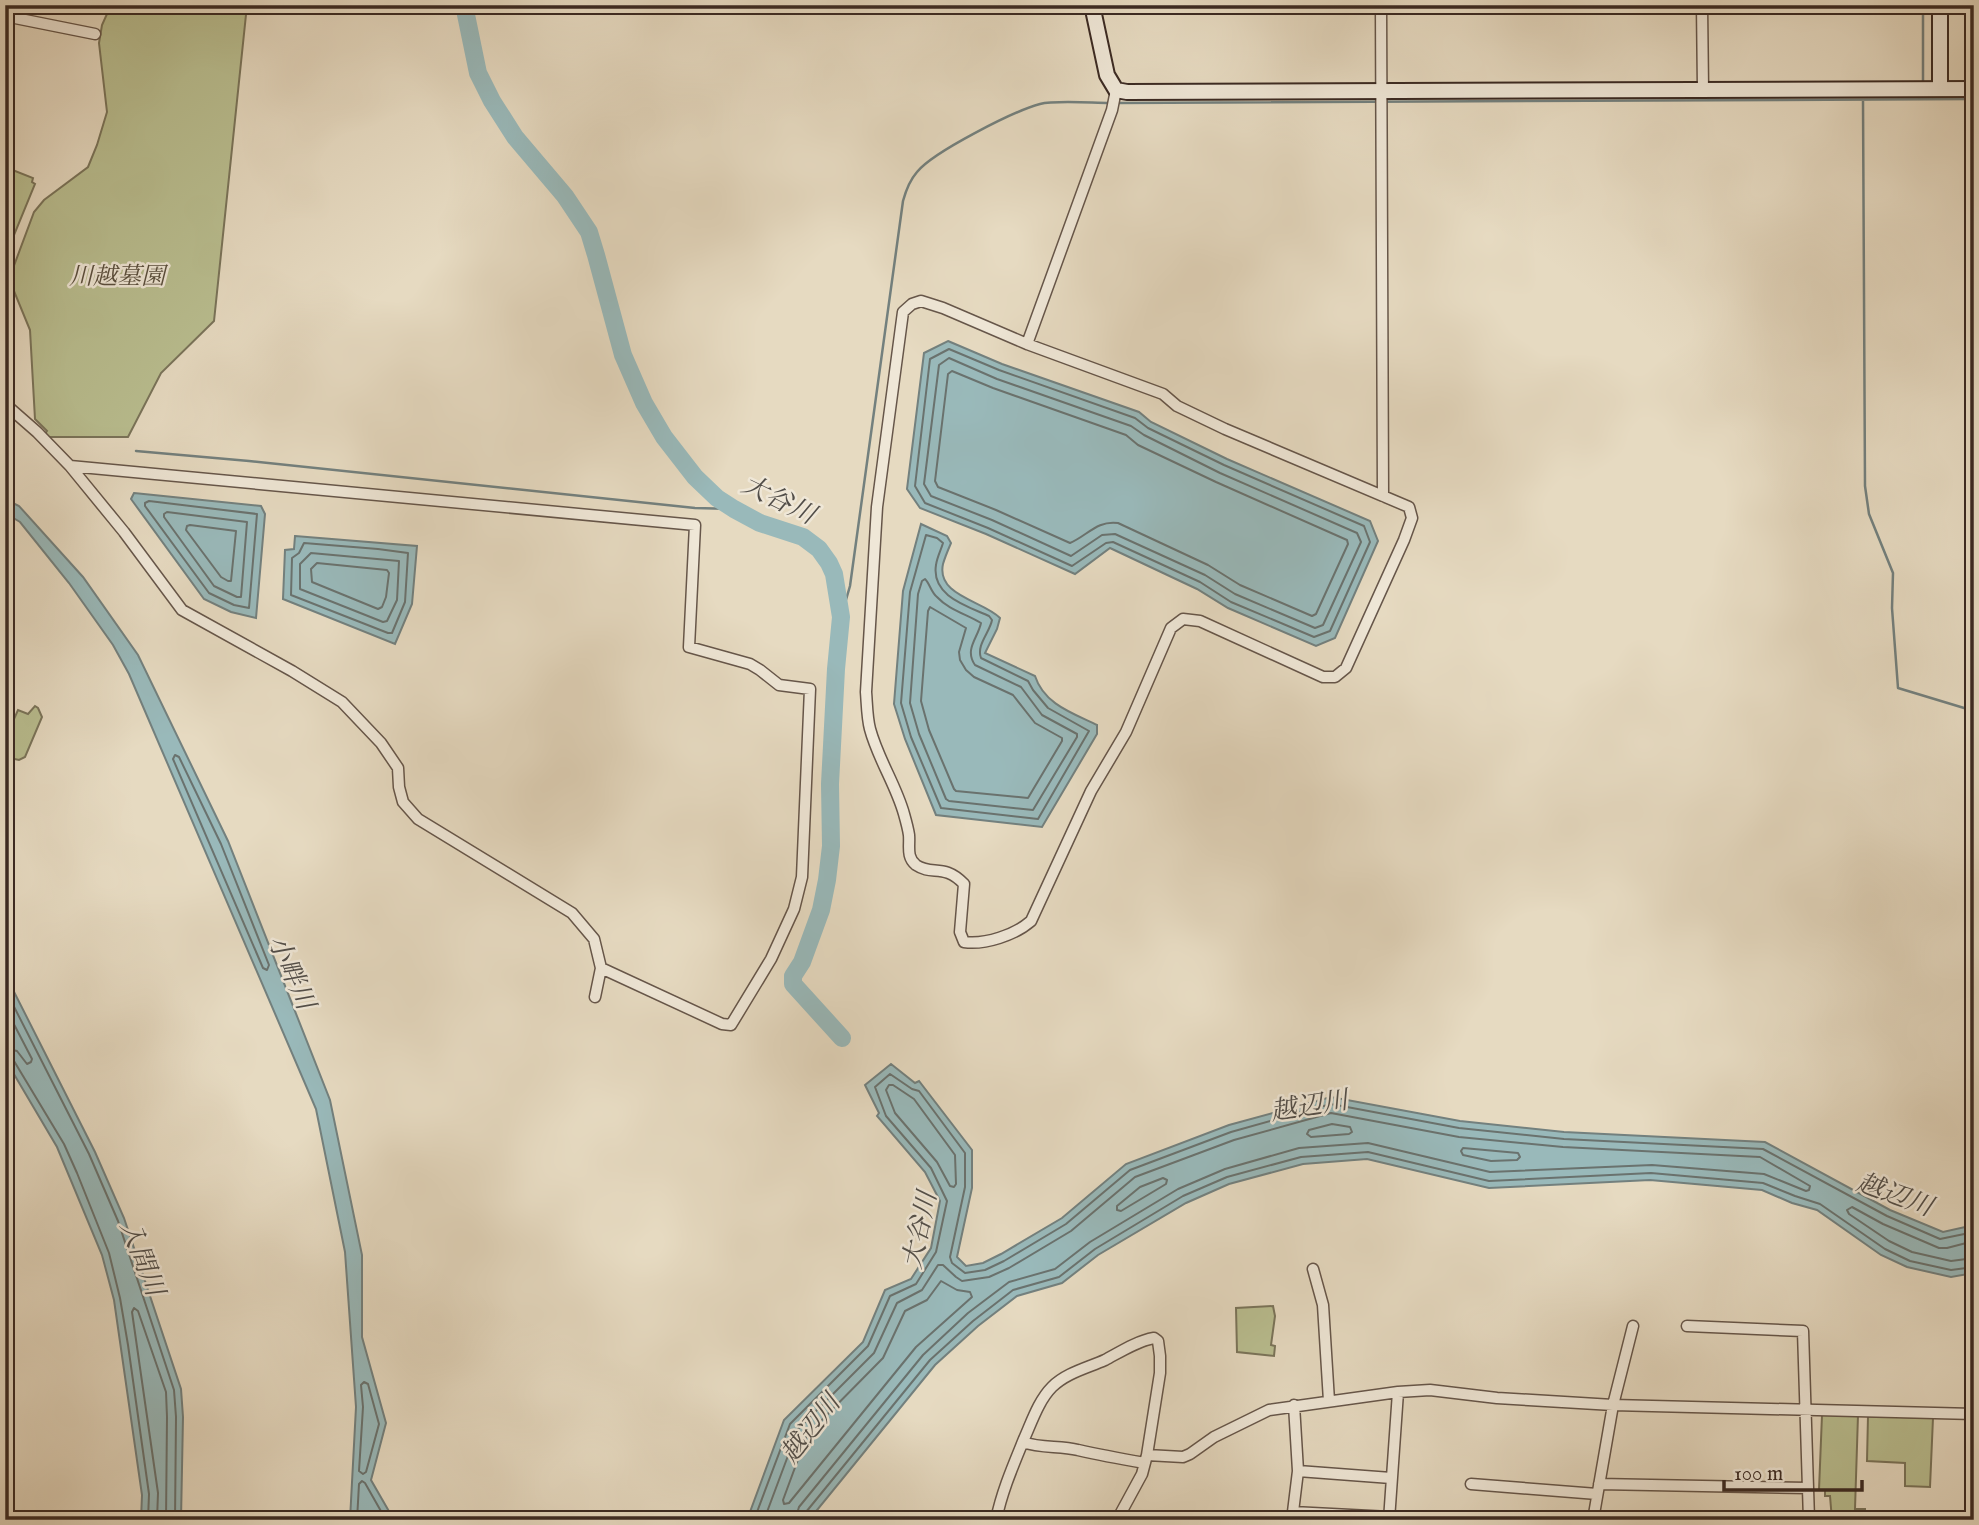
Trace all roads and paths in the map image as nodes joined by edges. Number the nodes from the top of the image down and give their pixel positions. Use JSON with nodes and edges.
{"nodes":[{"id":1,"x":1092,"y":5,"type":"edge"},
{"id":2,"x":1381,"y":5,"type":"edge"},
{"id":3,"x":1702,"y":5,"type":"edge"},
{"id":4,"x":1940,"y":5,"type":"edge"},
{"id":5,"x":5,"y":16,"type":"edge"},
{"id":6,"x":95,"y":34,"type":"dead end"},
{"id":7,"x":1940,"y":89,"type":"junction"},
{"id":8,"x":1974,"y":89,"type":"edge"},
{"id":9,"x":1116,"y":90,"type":"junction"},
{"id":10,"x":1703,"y":90,"type":"junction"},
{"id":11,"x":1381,"y":92,"type":"junction"},
{"id":12,"x":1027,"y":344,"type":"junction"},
{"id":13,"x":5,"y":404,"type":"edge"},
{"id":14,"x":70,"y":466,"type":"junction"},
{"id":15,"x":1382,"y":496,"type":"junction"},
{"id":16,"x":601,"y":968,"type":"junction"},
{"id":17,"x":595,"y":998,"type":"dead end"},
{"id":18,"x":1313,"y":1269,"type":"dead end"},
{"id":19,"x":1633,"y":1325,"type":"dead end"},
{"id":20,"x":1687,"y":1326,"type":"dead end"},
{"id":21,"x":1398,"y":1392,"type":"junction"},
{"id":22,"x":1329,"y":1401,"type":"junction"},
{"id":23,"x":1294,"y":1405,"type":"junction"},
{"id":24,"x":1613,"y":1405,"type":"junction"},
{"id":25,"x":1805,"y":1410,"type":"junction"},
{"id":26,"x":1974,"y":1414,"type":"edge"},
{"id":27,"x":1023,"y":1441,"type":"junction"},
{"id":28,"x":1146,"y":1459,"type":"junction"},
{"id":29,"x":1298,"y":1471,"type":"junction"},
{"id":30,"x":1391,"y":1478,"type":"junction"},
{"id":31,"x":1471,"y":1484,"type":"dead end"},
{"id":32,"x":1808,"y":1488,"type":"junction"},
{"id":33,"x":1598,"y":1489,"type":"junction"},
{"id":34,"x":1293,"y":1516,"type":"edge"},
{"id":35,"x":1389,"y":1519,"type":"edge"},
{"id":36,"x":996,"y":1520,"type":"edge"},
{"id":37,"x":1117,"y":1520,"type":"edge"},
{"id":38,"x":1593,"y":1520,"type":"edge"},
{"id":39,"x":1809,"y":1520,"type":"edge"}],
"edges":[{"from":1,"to":9,"type":"street"},
{"from":2,"to":11,"type":"street"},
{"from":3,"to":10,"type":"street"},
{"from":4,"to":7,"type":"street"},
{"from":5,"to":6,"type":"street"},
{"from":7,"to":8,"type":"street"},
{"from":7,"to":10,"type":"street"},
{"from":9,"to":11,"type":"street"},
{"from":9,"to":12,"type":"street"},
{"from":10,"to":11,"type":"street"},
{"from":11,"to":15,"type":"street"},
{"from":12,"to":15,"type":"street"},
{"from":12,"to":15,"type":"street"},
{"from":13,"to":14,"type":"street"},
{"from":14,"to":16,"type":"street"},
{"from":14,"to":16,"type":"street"},
{"from":16,"to":17,"type":"street"},
{"from":18,"to":22,"type":"street"},
{"from":19,"to":24,"type":"street"},
{"from":20,"to":25,"type":"street"},
{"from":21,"to":22,"type":"street"},
{"from":21,"to":24,"type":"street"},
{"from":21,"to":30,"type":"street"},
{"from":22,"to":23,"type":"street"},
{"from":23,"to":28,"type":"street"},
{"from":23,"to":29,"type":"street"},
{"from":24,"to":25,"type":"street"},
{"from":24,"to":33,"type":"street"},
{"from":25,"to":26,"type":"street"},
{"from":25,"to":32,"type":"street"},
{"from":27,"to":28,"type":"street"},
{"from":27,"to":28,"type":"street"},
{"from":27,"to":36,"type":"street"},
{"from":28,"to":37,"type":"street"},
{"from":29,"to":30,"type":"street"},
{"from":29,"to":34,"type":"street"},
{"from":30,"to":35,"type":"street"},
{"from":31,"to":33,"type":"street"},
{"from":32,"to":33,"type":"street"},
{"from":32,"to":39,"type":"street"},
{"from":33,"to":38,"type":"street"},
{"from":34,"to":35,"type":"street"}]}
